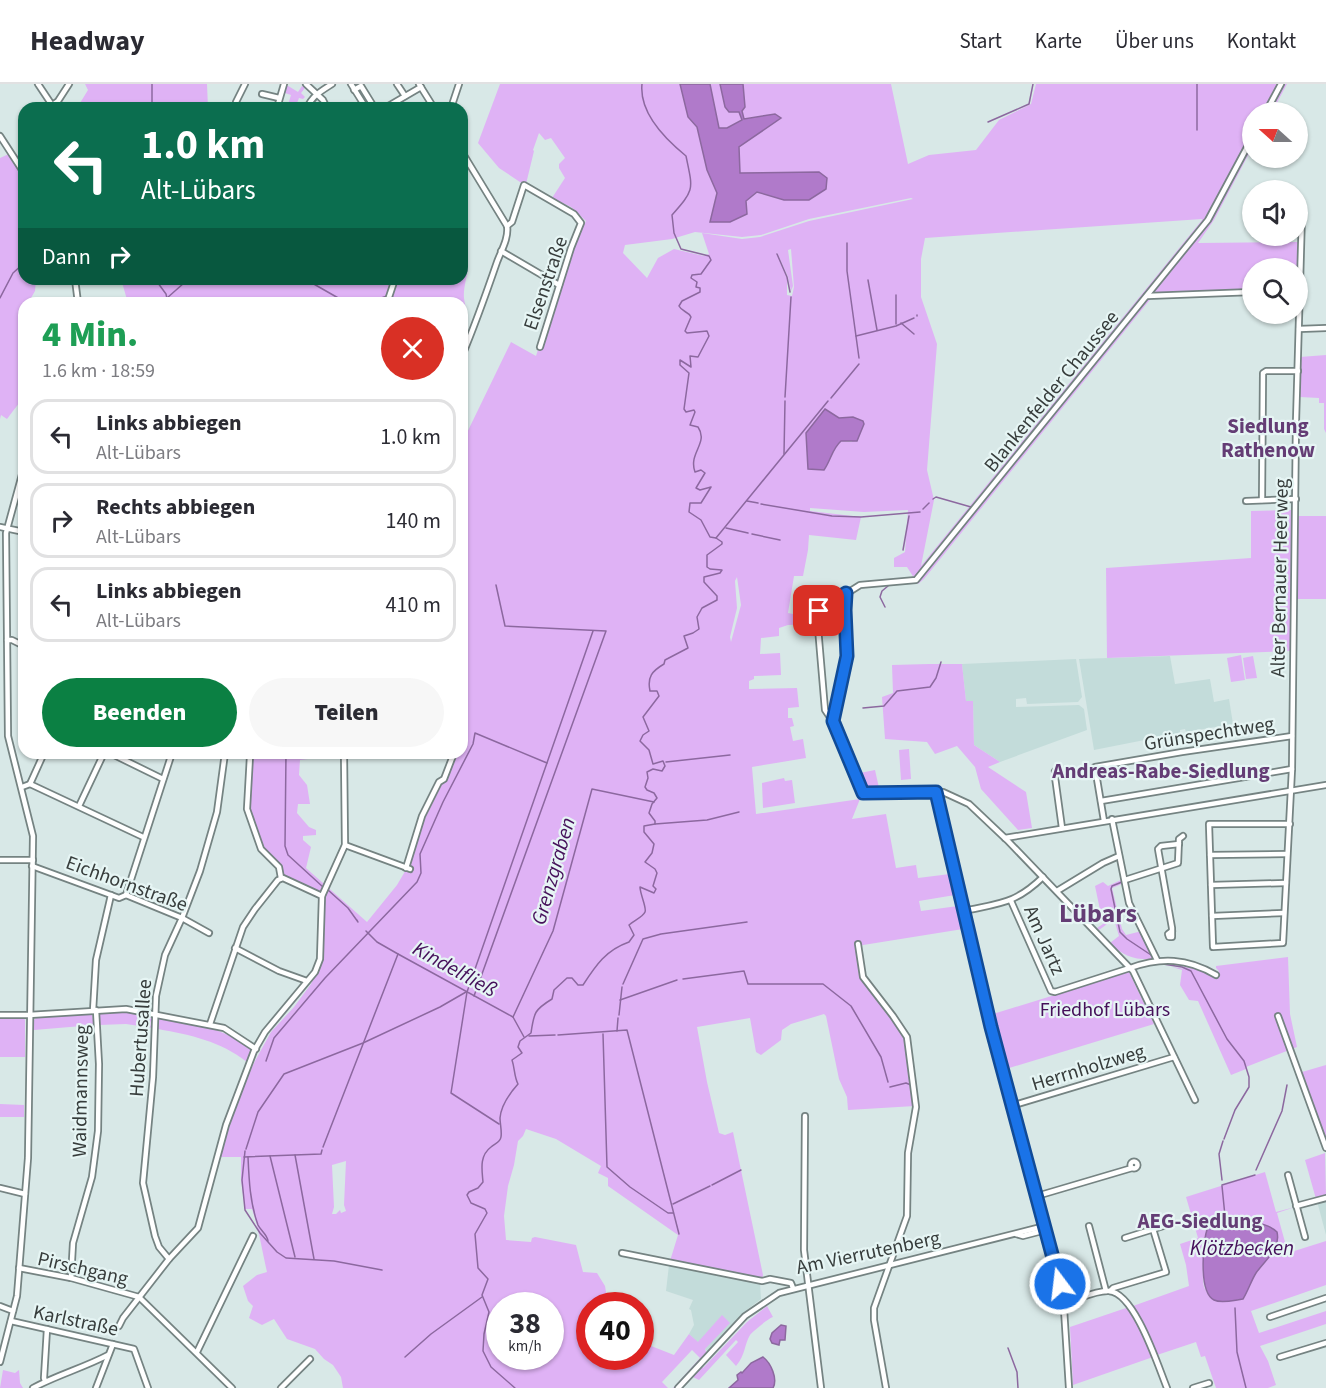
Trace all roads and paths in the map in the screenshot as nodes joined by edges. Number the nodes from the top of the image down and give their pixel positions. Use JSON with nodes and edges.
{"nodes":[{"id":1,"x":38,"y":84,"type":"edge"},
{"id":2,"x":69,"y":84,"type":"edge"},
{"id":3,"x":245,"y":84,"type":"edge"},
{"id":4,"x":284,"y":84,"type":"edge"},
{"id":5,"x":306,"y":84,"type":"edge"},
{"id":6,"x":332,"y":84,"type":"edge"},
{"id":7,"x":351,"y":84,"type":"edge"},
{"id":8,"x":397,"y":84,"type":"edge"},
{"id":9,"x":459,"y":84,"type":"edge"},
{"id":10,"x":1281,"y":84,"type":"edge"},
{"id":11,"x":420,"y":86,"type":"edge"},
{"id":12,"x":354,"y":90,"type":"junction"},
{"id":13,"x":317,"y":93,"type":"junction"},
{"id":14,"x":262,"y":94,"type":"dead end"},
{"id":15,"x":405,"y":96,"type":"junction"},
{"id":16,"x":279,"y":98,"type":"junction"},
{"id":17,"x":48,"y":102,"type":"edge"},
{"id":18,"x":56,"y":102,"type":"edge"},
{"id":19,"x":236,"y":102,"type":"edge"},
{"id":20,"x":278,"y":102,"type":"edge"},
{"id":21,"x":309,"y":102,"type":"edge"},
{"id":22,"x":323,"y":102,"type":"edge"},
{"id":23,"x":362,"y":102,"type":"edge"},
{"id":24,"x":370,"y":102,"type":"edge"},
{"id":25,"x":395,"y":102,"type":"edge"},
{"id":26,"x":430,"y":102,"type":"edge"},
{"id":27,"x":453,"y":102,"type":"edge"},
{"id":28,"x":1271,"y":102,"type":"edge"},
{"id":29,"x":0,"y":136,"type":"edge"},
{"id":30,"x":1242,"y":157,"type":"edge"},
{"id":31,"x":468,"y":162,"type":"edge"},
{"id":32,"x":18,"y":164,"type":"edge"},
{"id":33,"x":507,"y":226,"type":"junction"},
{"id":34,"x":501,"y":251,"type":"junction"},
{"id":35,"x":559,"y":285,"type":"junction"},
{"id":36,"x":1242,"y":292,"type":"edge"},
{"id":37,"x":1147,"y":296,"type":"junction"},
{"id":38,"x":1299,"y":324,"type":"edge"},
{"id":39,"x":1326,"y":328,"type":"edge"},
{"id":40,"x":1299,"y":329,"type":"junction"},
{"id":41,"x":468,"y":342,"type":"edge"},
{"id":42,"x":540,"y":346,"type":"dead end"},
{"id":43,"x":1298,"y":371,"type":"junction"},
{"id":44,"x":18,"y":484,"type":"edge"},
{"id":45,"x":1296,"y":499,"type":"junction"},
{"id":46,"x":1262,"y":500,"type":"junction"},
{"id":47,"x":1246,"y":501,"type":"dead end"},
{"id":48,"x":3,"y":528,"type":"edge"},
{"id":49,"x":18,"y":531,"type":"edge"},
{"id":50,"x":846,"y":593,"type":"junction"},
{"id":51,"x":7,"y":640,"type":"junction"},
{"id":52,"x":18,"y":642,"type":"edge"},
{"id":53,"x":836,"y":700,"type":"junction"},
{"id":54,"x":823,"y":701,"type":"junction"},
{"id":55,"x":833,"y":721,"type":"junction"},
{"id":56,"x":1292,"y":736,"type":"junction"},
{"id":57,"x":41,"y":759,"type":"edge"},
{"id":58,"x":101,"y":759,"type":"edge"},
{"id":59,"x":122,"y":759,"type":"edge"},
{"id":60,"x":170,"y":759,"type":"edge"},
{"id":61,"x":224,"y":759,"type":"edge"},
{"id":62,"x":250,"y":759,"type":"edge"},
{"id":63,"x":344,"y":759,"type":"edge"},
{"id":64,"x":452,"y":759,"type":"edge"},
{"id":65,"x":1292,"y":769,"type":"junction"},
{"id":66,"x":1056,"y":774,"type":"dead end"},
{"id":67,"x":163,"y":779,"type":"junction"},
{"id":68,"x":30,"y":784,"type":"junction"},
{"id":69,"x":1326,"y":784,"type":"edge"},
{"id":70,"x":21,"y":787,"type":"junction"},
{"id":71,"x":1291,"y":791,"type":"junction"},
{"id":72,"x":936,"y":792,"type":"junction"},
{"id":73,"x":1101,"y":801,"type":"junction"},
{"id":74,"x":79,"y":806,"type":"junction"},
{"id":75,"x":1112,"y":819,"type":"junction"},
{"id":76,"x":1104,"y":821,"type":"junction"},
{"id":77,"x":1290,"y":824,"type":"junction"},
{"id":78,"x":1062,"y":828,"type":"junction"},
{"id":79,"x":1182,"y":836,"type":"dead end"},
{"id":80,"x":143,"y":837,"type":"junction"},
{"id":81,"x":1005,"y":838,"type":"junction"},
{"id":82,"x":1179,"y":844,"type":"junction"},
{"id":83,"x":345,"y":846,"type":"junction"},
{"id":84,"x":1287,"y":854,"type":"junction"},
{"id":85,"x":1210,"y":855,"type":"junction"},
{"id":86,"x":1119,"y":856,"type":"junction"},
{"id":87,"x":0,"y":860,"type":"edge"},
{"id":88,"x":33,"y":860,"type":"junction"},
{"id":89,"x":33,"y":866,"type":"junction"},
{"id":90,"x":1162,"y":867,"type":"junction"},
{"id":91,"x":281,"y":878,"type":"junction"},
{"id":92,"x":1043,"y":878,"type":"junction"},
{"id":93,"x":1125,"y":880,"type":"junction"},
{"id":94,"x":1286,"y":883,"type":"junction"},
{"id":95,"x":1211,"y":885,"type":"junction"},
{"id":96,"x":324,"y":889,"type":"junction"},
{"id":97,"x":1057,"y":891,"type":"junction"},
{"id":98,"x":111,"y":895,"type":"junction"},
{"id":99,"x":126,"y":895,"type":"junction"},
{"id":100,"x":1011,"y":901,"type":"junction"},
{"id":101,"x":964,"y":911,"type":"junction"},
{"id":102,"x":1284,"y":913,"type":"junction"},
{"id":103,"x":1212,"y":916,"type":"junction"},
{"id":104,"x":182,"y":918,"type":"junction"},
{"id":105,"x":1172,"y":931,"type":"dead end"},
{"id":106,"x":209,"y":933,"type":"dead end"},
{"id":107,"x":858,"y":944,"type":"dead end"},
{"id":108,"x":235,"y":948,"type":"junction"},
{"id":109,"x":1157,"y":960,"type":"junction"},
{"id":110,"x":1130,"y":968,"type":"junction"},
{"id":111,"x":1216,"y":975,"type":"dead end"},
{"id":112,"x":307,"y":981,"type":"junction"},
{"id":113,"x":94,"y":1011,"type":"junction"},
{"id":114,"x":156,"y":1014,"type":"junction"},
{"id":115,"x":0,"y":1015,"type":"edge"},
{"id":116,"x":29,"y":1016,"type":"junction"},
{"id":117,"x":1278,"y":1016,"type":"dead end"},
{"id":118,"x":210,"y":1024,"type":"junction"},
{"id":119,"x":256,"y":1048,"type":"junction"},
{"id":120,"x":1174,"y":1057,"type":"junction"},
{"id":121,"x":1195,"y":1100,"type":"dead end"},
{"id":122,"x":1011,"y":1106,"type":"junction"},
{"id":123,"x":805,"y":1116,"type":"dead end"},
{"id":124,"x":1326,"y":1148,"type":"edge"},
{"id":125,"x":1132,"y":1168,"type":"dead end"},
{"id":126,"x":1288,"y":1175,"type":"dead end"},
{"id":127,"x":0,"y":1188,"type":"edge"},
{"id":128,"x":25,"y":1194,"type":"junction"},
{"id":129,"x":1037,"y":1198,"type":"junction"},
{"id":130,"x":1326,"y":1198,"type":"edge"},
{"id":131,"x":1296,"y":1206,"type":"junction"},
{"id":132,"x":1173,"y":1223,"type":"dead end"},
{"id":133,"x":1089,"y":1226,"type":"dead end"},
{"id":134,"x":1045,"y":1228,"type":"junction"},
{"id":135,"x":1153,"y":1229,"type":"junction"},
{"id":136,"x":253,"y":1236,"type":"dead end"},
{"id":137,"x":1305,"y":1237,"type":"dead end"},
{"id":138,"x":1125,"y":1238,"type":"dead end"},
{"id":139,"x":622,"y":1253,"type":"dead end"},
{"id":140,"x":169,"y":1259,"type":"junction"},
{"id":141,"x":891,"y":1264,"type":"junction"},
{"id":142,"x":19,"y":1268,"type":"junction"},
{"id":143,"x":71,"y":1278,"type":"junction"},
{"id":144,"x":808,"y":1285,"type":"junction"},
{"id":145,"x":793,"y":1288,"type":"junction"},
{"id":146,"x":1108,"y":1291,"type":"junction"},
{"id":147,"x":139,"y":1297,"type":"junction"},
{"id":148,"x":1326,"y":1298,"type":"edge"},
{"id":149,"x":1064,"y":1303,"type":"junction"},
{"id":150,"x":0,"y":1306,"type":"edge"},
{"id":151,"x":13,"y":1311,"type":"junction"},
{"id":152,"x":1270,"y":1317,"type":"dead end"},
{"id":153,"x":11,"y":1321,"type":"junction"},
{"id":154,"x":119,"y":1326,"type":"dead end"},
{"id":155,"x":47,"y":1329,"type":"junction"},
{"id":156,"x":1326,"y":1343,"type":"edge"},
{"id":157,"x":113,"y":1344,"type":"junction"},
{"id":158,"x":196,"y":1352,"type":"junction"},
{"id":159,"x":108,"y":1355,"type":"junction"},
{"id":160,"x":1280,"y":1357,"type":"dead end"},
{"id":161,"x":310,"y":1359,"type":"dead end"},
{"id":162,"x":0,"y":1362,"type":"edge"},
{"id":163,"x":94,"y":1363,"type":"junction"},
{"id":164,"x":102,"y":1369,"type":"junction"},
{"id":165,"x":45,"y":1382,"type":"junction"},
{"id":166,"x":1209,"y":1383,"type":"dead end"},
{"id":167,"x":33,"y":1388,"type":"edge"},
{"id":168,"x":96,"y":1388,"type":"edge"},
{"id":169,"x":148,"y":1388,"type":"edge"},
{"id":170,"x":232,"y":1388,"type":"edge"},
{"id":171,"x":281,"y":1388,"type":"edge"},
{"id":172,"x":678,"y":1388,"type":"edge"},
{"id":173,"x":821,"y":1388,"type":"edge"},
{"id":174,"x":886,"y":1388,"type":"edge"},
{"id":175,"x":1069,"y":1388,"type":"edge"},
{"id":176,"x":1167,"y":1388,"type":"edge"},
{"id":177,"x":1193,"y":1388,"type":"edge"}],
"edges":[{"from":1,"to":17,"type":"street"},
{"from":2,"to":18,"type":"street"},
{"from":3,"to":19,"type":"street"},
{"from":4,"to":16,"type":"street"},
{"from":5,"to":13,"type":"street"},
{"from":6,"to":13,"type":"street"},
{"from":7,"to":12,"type":"street"},
{"from":8,"to":15,"type":"street"},
{"from":9,"to":27,"type":"street"},
{"from":10,"to":28,"type":"street"},
{"from":11,"to":15,"type":"street"},
{"from":11,"to":26,"type":"street"},
{"from":12,"to":23,"type":"street"},
{"from":12,"to":24,"type":"street"},
{"from":13,"to":21,"type":"street"},
{"from":13,"to":22,"type":"street"},
{"from":14,"to":16,"type":"street"},
{"from":15,"to":25,"type":"street"},
{"from":16,"to":20,"type":"street"},
{"from":29,"to":32,"type":"street"},
{"from":30,"to":37,"type":"street","name":"Blankenfelder Chaussee"},
{"from":31,"to":33,"type":"street"},
{"from":33,"to":34,"type":"street"},
{"from":33,"to":35,"type":"street","name":"Elsenstraße"},
{"from":34,"to":35,"type":"street"},
{"from":34,"to":41,"type":"street"},
{"from":35,"to":42,"type":"street","name":"Elsenstraße"},
{"from":36,"to":37,"type":"street"},
{"from":37,"to":50,"type":"street","name":"Blankenfelder Chaussee"},
{"from":38,"to":40,"type":"street","name":"Alter Bernauer Heerweg"},
{"from":39,"to":40,"type":"street"},
{"from":40,"to":43,"type":"street","name":"Alter Bernauer Heerweg"},
{"from":43,"to":45,"type":"street","name":"Alter Bernauer Heerweg"},
{"from":43,"to":46,"type":"street"},
{"from":44,"to":48,"type":"street"},
{"from":45,"to":46,"type":"street"},
{"from":45,"to":56,"type":"street","name":"Alter Bernauer Heerweg"},
{"from":46,"to":47,"type":"street"},
{"from":48,"to":49,"type":"street"},
{"from":48,"to":51,"type":"street"},
{"from":50,"to":53,"type":"street"},
{"from":50,"to":54,"type":"street"},
{"from":51,"to":52,"type":"street"},
{"from":51,"to":70,"type":"street"},
{"from":53,"to":54,"type":"street"},
{"from":53,"to":55,"type":"street"},
{"from":54,"to":55,"type":"street"},
{"from":55,"to":72,"type":"street"},
{"from":56,"to":65,"type":"street","name":"Alter Bernauer Heerweg"},
{"from":56,"to":73,"type":"street","name":"Grünspechtweg"},
{"from":57,"to":68,"type":"street"},
{"from":58,"to":74,"type":"street"},
{"from":59,"to":67,"type":"street"},
{"from":60,"to":67,"type":"street"},
{"from":61,"to":104,"type":"street","name":"Hubertusallee"},
{"from":62,"to":91,"type":"street"},
{"from":63,"to":83,"type":"street"},
{"from":64,"to":83,"type":"street"},
{"from":65,"to":71,"type":"street","name":"Alter Bernauer Heerweg"},
{"from":65,"to":73,"type":"street"},
{"from":66,"to":78,"type":"street"},
{"from":67,"to":80,"type":"street"},
{"from":68,"to":70,"type":"street"},
{"from":68,"to":74,"type":"street"},
{"from":69,"to":71,"type":"street"},
{"from":70,"to":88,"type":"street"},
{"from":71,"to":75,"type":"street"},
{"from":71,"to":77,"type":"street","name":"Alter Bernauer Heerweg"},
{"from":72,"to":81,"type":"street"},
{"from":72,"to":101,"type":"street"},
{"from":73,"to":76,"type":"street"},
{"from":74,"to":80,"type":"street"},
{"from":75,"to":76,"type":"street"},
{"from":75,"to":86,"type":"street"},
{"from":76,"to":78,"type":"street"},
{"from":77,"to":84,"type":"street","name":"Alter Bernauer Heerweg"},
{"from":77,"to":85,"type":"street"},
{"from":78,"to":81,"type":"street"},
{"from":79,"to":82,"type":"street"},
{"from":80,"to":99,"type":"street"},
{"from":81,"to":92,"type":"street"},
{"from":82,"to":90,"type":"street"},
{"from":82,"to":90,"type":"street"},
{"from":83,"to":96,"type":"street"},
{"from":84,"to":85,"type":"street"},
{"from":84,"to":94,"type":"street","name":"Alter Bernauer Heerweg"},
{"from":85,"to":95,"type":"street"},
{"from":86,"to":93,"type":"street"},
{"from":86,"to":97,"type":"street"},
{"from":87,"to":88,"type":"street"},
{"from":88,"to":89,"type":"street"},
{"from":89,"to":98,"type":"street","name":"Eichhornstraße"},
{"from":89,"to":116,"type":"street"},
{"from":90,"to":93,"type":"street"},
{"from":90,"to":105,"type":"street"},
{"from":91,"to":96,"type":"street"},
{"from":91,"to":108,"type":"street"},
{"from":92,"to":97,"type":"street"},
{"from":92,"to":100,"type":"street"},
{"from":93,"to":109,"type":"street"},
{"from":94,"to":95,"type":"street"},
{"from":94,"to":102,"type":"street","name":"Alter Bernauer Heerweg"},
{"from":95,"to":103,"type":"street"},
{"from":96,"to":112,"type":"street"},
{"from":97,"to":110,"type":"street"},
{"from":98,"to":99,"type":"street","name":"Eichhornstraße"},
{"from":98,"to":113,"type":"street","name":"Waidmannsweg"},
{"from":99,"to":104,"type":"street","name":"Eichhornstraße"},
{"from":100,"to":101,"type":"street"},
{"from":100,"to":110,"type":"street","name":"Am Jartz"},
{"from":101,"to":122,"type":"street"},
{"from":102,"to":103,"type":"street"},
{"from":102,"to":103,"type":"street","name":"Alter Bernauer Heerweg"},
{"from":104,"to":106,"type":"street","name":"Eichhornstraße"},
{"from":104,"to":114,"type":"street","name":"Hubertusallee"},
{"from":107,"to":141,"type":"street"},
{"from":108,"to":112,"type":"street"},
{"from":108,"to":118,"type":"street"},
{"from":109,"to":110,"type":"street"},
{"from":109,"to":111,"type":"street"},
{"from":110,"to":120,"type":"street"},
{"from":112,"to":119,"type":"street"},
{"from":113,"to":114,"type":"street"},
{"from":113,"to":116,"type":"street"},
{"from":113,"to":143,"type":"street","name":"Waidmannsweg"},
{"from":114,"to":118,"type":"street"},
{"from":114,"to":140,"type":"street","name":"Hubertusallee"},
{"from":115,"to":116,"type":"street"},
{"from":116,"to":128,"type":"street"},
{"from":117,"to":124,"type":"street"},
{"from":118,"to":119,"type":"street"},
{"from":119,"to":140,"type":"street"},
{"from":120,"to":121,"type":"street"},
{"from":120,"to":122,"type":"street","name":"Herrnholzweg"},
{"from":122,"to":129,"type":"street"},
{"from":123,"to":144,"type":"street"},
{"from":125,"to":129,"type":"street"},
{"from":126,"to":131,"type":"street"},
{"from":127,"to":128,"type":"street"},
{"from":128,"to":142,"type":"street"},
{"from":129,"to":134,"type":"street"},
{"from":130,"to":131,"type":"street"},
{"from":131,"to":137,"type":"street"},
{"from":132,"to":135,"type":"street"},
{"from":133,"to":146,"type":"street"},
{"from":134,"to":141,"type":"street","name":"Am Vierrutenberg"},
{"from":134,"to":149,"type":"street"},
{"from":135,"to":138,"type":"street"},
{"from":135,"to":146,"type":"street"},
{"from":136,"to":158,"type":"street"},
{"from":139,"to":145,"type":"street","name":"Am Vierrutenberg"},
{"from":140,"to":147,"type":"street"},
{"from":141,"to":144,"type":"street","name":"Am Vierrutenberg"},
{"from":141,"to":174,"type":"street"},
{"from":142,"to":143,"type":"street","name":"Pirschgang"},
{"from":142,"to":151,"type":"street"},
{"from":143,"to":147,"type":"street","name":"Pirschgang"},
{"from":144,"to":145,"type":"street","name":"Am Vierrutenberg"},
{"from":144,"to":173,"type":"street"},
{"from":145,"to":172,"type":"street"},
{"from":146,"to":149,"type":"street"},
{"from":146,"to":176,"type":"street"},
{"from":147,"to":154,"type":"street"},
{"from":147,"to":158,"type":"street"},
{"from":148,"to":152,"type":"street"},
{"from":149,"to":175,"type":"street"},
{"from":150,"to":151,"type":"street"},
{"from":151,"to":153,"type":"street"},
{"from":153,"to":155,"type":"street","name":"Karlstraße"},
{"from":153,"to":162,"type":"street"},
{"from":155,"to":157,"type":"street","name":"Karlstraße"},
{"from":155,"to":165,"type":"street"},
{"from":156,"to":160,"type":"street"},
{"from":157,"to":159,"type":"street"},
{"from":157,"to":169,"type":"street","name":"Karlstraße"},
{"from":158,"to":170,"type":"street"},
{"from":159,"to":163,"type":"street"},
{"from":159,"to":164,"type":"street"},
{"from":161,"to":171,"type":"street"},
{"from":163,"to":164,"type":"street"},
{"from":163,"to":165,"type":"street"},
{"from":164,"to":168,"type":"street"},
{"from":165,"to":167,"type":"street"},
{"from":166,"to":177,"type":"street"}]}
